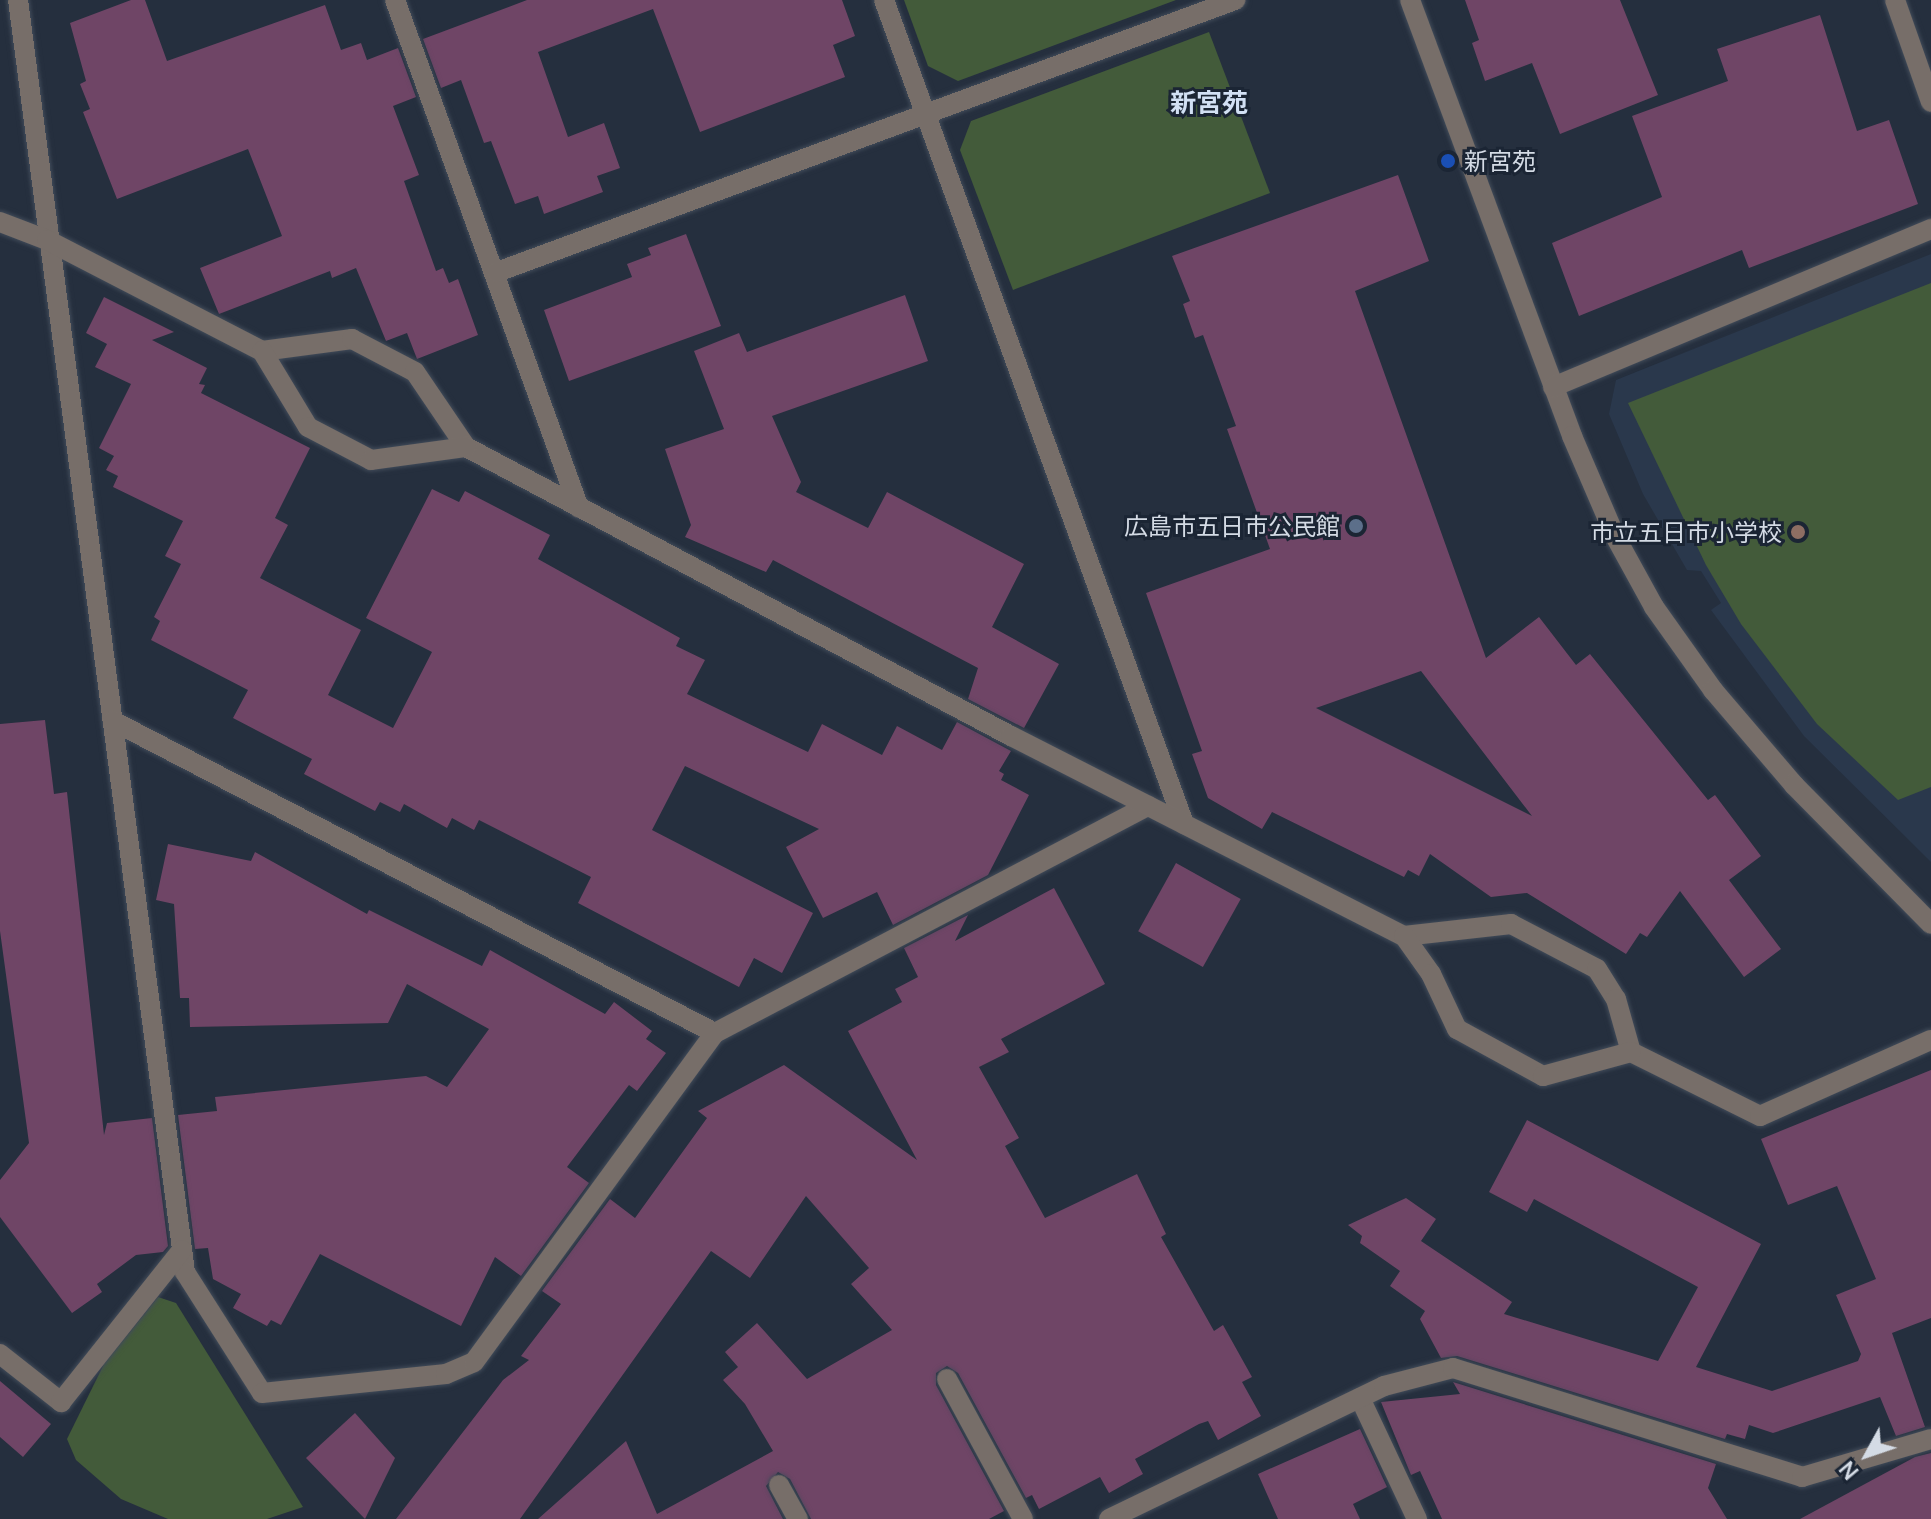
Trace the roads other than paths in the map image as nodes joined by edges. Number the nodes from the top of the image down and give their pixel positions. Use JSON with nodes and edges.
{"nodes":[{"id":1,"x":18,"y":0,"type":"edge"},
{"id":2,"x":395,"y":0,"type":"edge"},
{"id":3,"x":884,"y":0,"type":"edge"},
{"id":4,"x":1235,"y":0,"type":"edge"},
{"id":5,"x":1410,"y":0,"type":"edge"},
{"id":6,"x":1895,"y":0,"type":"edge"},
{"id":7,"x":1931,"y":102,"type":"edge"},
{"id":8,"x":925,"y":114,"type":"junction"},
{"id":9,"x":0,"y":222,"type":"edge"},
{"id":10,"x":1931,"y":229,"type":"edge"},
{"id":11,"x":47,"y":240,"type":"junction"},
{"id":12,"x":497,"y":272,"type":"junction"},
{"id":13,"x":262,"y":351,"type":"junction"},
{"id":14,"x":1553,"y":387,"type":"junction"},
{"id":15,"x":466,"y":447,"type":"junction"},
{"id":16,"x":579,"y":508,"type":"junction"},
{"id":17,"x":113,"y":721,"type":"junction"},
{"id":18,"x":1148,"y":806,"type":"junction"},
{"id":19,"x":1184,"y":824,"type":"junction"},
{"id":20,"x":1931,"y":924,"type":"edge"},
{"id":21,"x":1404,"y":936,"type":"junction"},
{"id":22,"x":715,"y":1033,"type":"junction"},
{"id":23,"x":1931,"y":1040,"type":"edge"},
{"id":24,"x":1631,"y":1052,"type":"junction"},
{"id":25,"x":182,"y":1250,"type":"junction"},
{"id":26,"x":0,"y":1354,"type":"edge"},
{"id":27,"x":947,"y":1379,"type":"dead end"},
{"id":28,"x":1360,"y":1398,"type":"junction"},
{"id":29,"x":1931,"y":1439,"type":"edge"},
{"id":30,"x":779,"y":1485,"type":"dead end"},
{"id":31,"x":798,"y":1519,"type":"edge"},
{"id":32,"x":1023,"y":1519,"type":"edge"},
{"id":33,"x":1109,"y":1519,"type":"edge"},
{"id":34,"x":1417,"y":1519,"type":"edge"}],
"edges":[{"from":1,"to":11,"type":"street"},
{"from":2,"to":12,"type":"street"},
{"from":3,"to":8,"type":"street"},
{"from":4,"to":8,"type":"street"},
{"from":5,"to":14,"type":"street"},
{"from":6,"to":7,"type":"street"},
{"from":8,"to":12,"type":"street"},
{"from":8,"to":19,"type":"street"},
{"from":9,"to":11,"type":"street"},
{"from":10,"to":14,"type":"street"},
{"from":11,"to":13,"type":"street"},
{"from":11,"to":17,"type":"street"},
{"from":12,"to":16,"type":"street"},
{"from":13,"to":15,"type":"street"},
{"from":13,"to":15,"type":"street"},
{"from":14,"to":20,"type":"street"},
{"from":15,"to":16,"type":"street"},
{"from":16,"to":18,"type":"street"},
{"from":17,"to":22,"type":"street"},
{"from":17,"to":25,"type":"street"},
{"from":18,"to":19,"type":"street"},
{"from":18,"to":22,"type":"street"},
{"from":19,"to":21,"type":"street"},
{"from":21,"to":24,"type":"street"},
{"from":21,"to":24,"type":"street"},
{"from":22,"to":25,"type":"street"},
{"from":23,"to":24,"type":"street"},
{"from":25,"to":26,"type":"street"},
{"from":27,"to":32,"type":"street"},
{"from":28,"to":29,"type":"street"},
{"from":28,"to":33,"type":"street"},
{"from":28,"to":34,"type":"street"},
{"from":30,"to":31,"type":"street"}]}
